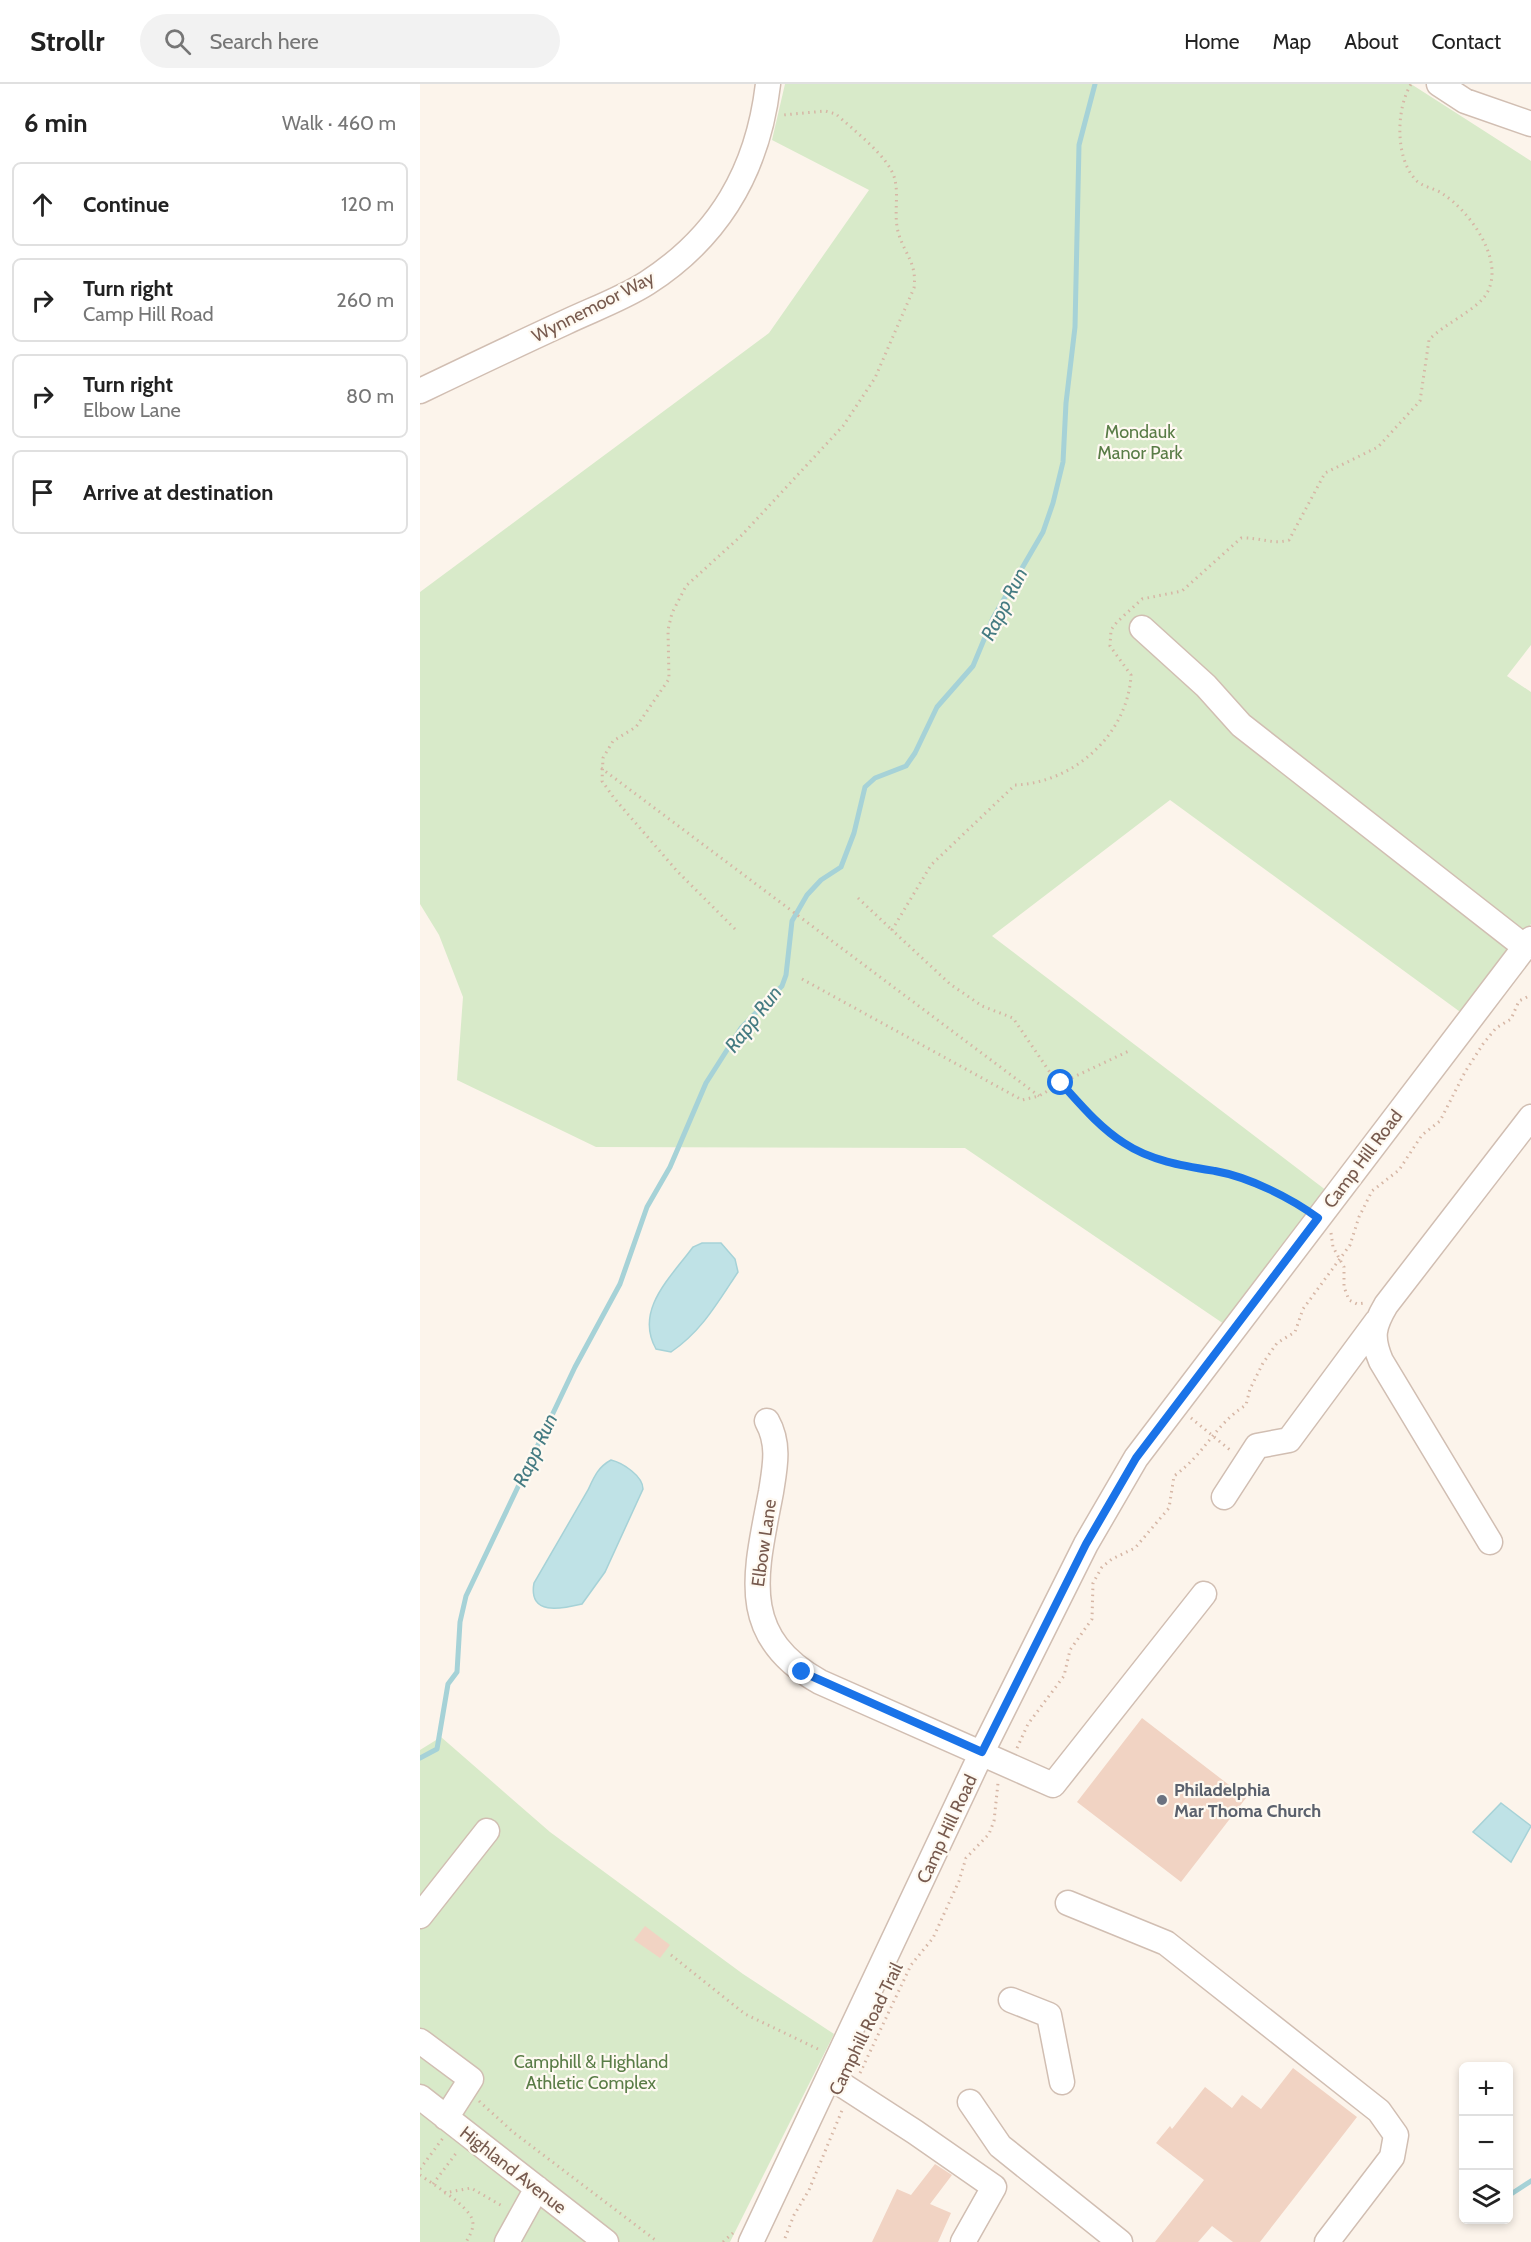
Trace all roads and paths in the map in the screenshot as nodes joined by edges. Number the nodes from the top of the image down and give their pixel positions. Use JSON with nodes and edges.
{"nodes":[{"id":1,"x":768,"y":84,"type":"edge"},
{"id":2,"x":1410,"y":84,"type":"edge"},
{"id":3,"x":1439,"y":84,"type":"edge"},
{"id":4,"x":764,"y":116,"type":"junction"},
{"id":5,"x":1531,"y":124,"type":"edge"},
{"id":6,"x":420,"y":391,"type":"edge"},
{"id":7,"x":1142,"y":628,"type":"dead end"},
{"id":8,"x":601,"y":768,"type":"junction"},
{"id":9,"x":858,"y":898,"type":"dead end"},
{"id":10,"x":735,"y":930,"type":"dead end"},
{"id":11,"x":892,"y":930,"type":"junction"},
{"id":12,"x":1528,"y":943,"type":"edge"},
{"id":13,"x":802,"y":979,"type":"dead end"},
{"id":14,"x":1531,"y":995,"type":"edge"},
{"id":15,"x":1131,"y":1050,"type":"dead end"},
{"id":16,"x":1061,"y":1083,"type":"junction"},
{"id":17,"x":1039,"y":1096,"type":"junction"},
{"id":18,"x":1531,"y":1117,"type":"edge"},
{"id":19,"x":1318,"y":1218,"type":"junction"},
{"id":20,"x":1339,"y":1258,"type":"junction"},
{"id":21,"x":1381,"y":1313,"type":"junction"},
{"id":22,"x":1175,"y":1406,"type":"junction"},
{"id":23,"x":767,"y":1421,"type":"dead end"},
{"id":24,"x":1213,"y":1437,"type":"junction"},
{"id":25,"x":1247,"y":1462,"type":"junction"},
{"id":26,"x":1224,"y":1497,"type":"dead end"},
{"id":27,"x":1490,"y":1542,"type":"dead end"},
{"id":28,"x":1204,"y":1594,"type":"dead end"},
{"id":29,"x":982,"y":1752,"type":"junction"},
{"id":30,"x":1008,"y":1764,"type":"junction"},
{"id":31,"x":487,"y":1831,"type":"dead end"},
{"id":32,"x":1068,"y":1903,"type":"dead end"},
{"id":33,"x":420,"y":1916,"type":"edge"},
{"id":34,"x":671,"y":1955,"type":"dead end"},
{"id":35,"x":1011,"y":2000,"type":"dead end"},
{"id":36,"x":420,"y":2042,"type":"edge"},
{"id":37,"x":834,"y":2068,"type":"junction"},
{"id":38,"x":1062,"y":2082,"type":"dead end"},
{"id":39,"x":465,"y":2088,"type":"junction"},
{"id":40,"x":851,"y":2091,"type":"junction"},
{"id":41,"x":420,"y":2097,"type":"edge"},
{"id":42,"x":970,"y":2102,"type":"dead end"},
{"id":43,"x":446,"y":2118,"type":"junction"},
{"id":44,"x":420,"y":2169,"type":"edge"},
{"id":45,"x":420,"y":2175,"type":"edge"},
{"id":46,"x":433,"y":2184,"type":"junction"},
{"id":47,"x":537,"y":2188,"type":"junction"},
{"id":48,"x":444,"y":2193,"type":"junction"},
{"id":49,"x":521,"y":2216,"type":"junction"},
{"id":50,"x":785,"y":2238,"type":"dead end"},
{"id":51,"x":466,"y":2242,"type":"edge"},
{"id":52,"x":507,"y":2242,"type":"edge"},
{"id":53,"x":606,"y":2242,"type":"edge"},
{"id":54,"x":658,"y":2242,"type":"edge"},
{"id":55,"x":751,"y":2242,"type":"edge"},
{"id":56,"x":963,"y":2242,"type":"edge"},
{"id":57,"x":1120,"y":2242,"type":"edge"},
{"id":58,"x":1327,"y":2242,"type":"edge"}],
"edges":[{"from":1,"to":4,"type":"street","name":"Wynnemoor Way"},
{"from":2,"to":11,"type":"path"},
{"from":3,"to":5,"type":"street"},
{"from":4,"to":6,"type":"street","name":"Wynnemoor Way"},
{"from":4,"to":8,"type":"path"},
{"from":7,"to":12,"type":"street"},
{"from":8,"to":10,"type":"path"},
{"from":8,"to":17,"type":"path"},
{"from":9,"to":11,"type":"path"},
{"from":11,"to":16,"type":"path"},
{"from":12,"to":19,"type":"street","name":"Camp Hill Road"},
{"from":13,"to":17,"type":"path"},
{"from":14,"to":20,"type":"path","name":"Camphill Road Trail"},
{"from":15,"to":16,"type":"path"},
{"from":16,"to":17,"type":"path"},
{"from":16,"to":19,"type":"path"},
{"from":18,"to":21,"type":"street"},
{"from":19,"to":20,"type":"path"},
{"from":19,"to":22,"type":"street","name":"Camp Hill Road"},
{"from":20,"to":21,"type":"path"},
{"from":20,"to":24,"type":"path","name":"Camphill Road Trail"},
{"from":21,"to":25,"type":"street"},
{"from":21,"to":27,"type":"street"},
{"from":22,"to":24,"type":"path"},
{"from":22,"to":29,"type":"street","name":"Camp Hill Road"},
{"from":23,"to":29,"type":"street","name":"Elbow Lane"},
{"from":24,"to":25,"type":"path"},
{"from":24,"to":30,"type":"path","name":"Camphill Road Trail"},
{"from":25,"to":26,"type":"street"},
{"from":28,"to":30,"type":"street","name":"Elbow Lane"},
{"from":29,"to":30,"type":"street","name":"Elbow Lane"},
{"from":29,"to":37,"type":"street","name":"Camp Hill Road"},
{"from":30,"to":40,"type":"path","name":"Camphill Road Trail"},
{"from":31,"to":33,"type":"street"},
{"from":32,"to":58,"type":"street"},
{"from":34,"to":37,"type":"path"},
{"from":35,"to":38,"type":"street"},
{"from":36,"to":39,"type":"street"},
{"from":37,"to":40,"type":"street"},
{"from":37,"to":55,"type":"street","name":"Camp Hill Road"},
{"from":39,"to":43,"type":"street"},
{"from":39,"to":54,"type":"path"},
{"from":40,"to":50,"type":"path","name":"Camphill Road Trail"},
{"from":40,"to":56,"type":"street"},
{"from":41,"to":43,"type":"street","name":"Highland Avenue"},
{"from":42,"to":57,"type":"street"},
{"from":43,"to":47,"type":"street","name":"Highland Avenue"},
{"from":44,"to":46,"type":"path"},
{"from":45,"to":46,"type":"path"},
{"from":46,"to":48,"type":"path"},
{"from":47,"to":49,"type":"street"},
{"from":47,"to":53,"type":"street","name":"Highland Avenue"},
{"from":48,"to":49,"type":"path"},
{"from":48,"to":51,"type":"path"},
{"from":49,"to":52,"type":"street"}]}
